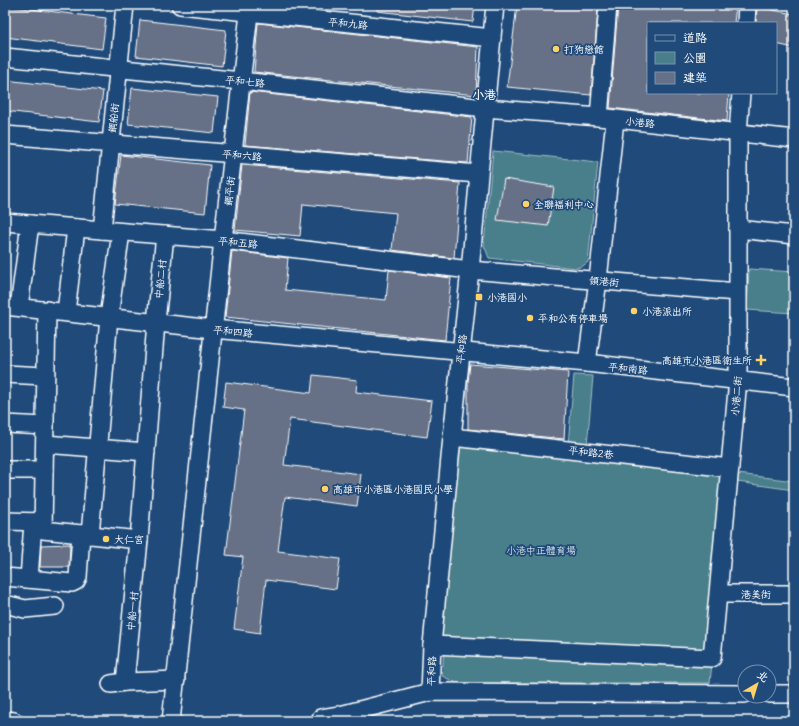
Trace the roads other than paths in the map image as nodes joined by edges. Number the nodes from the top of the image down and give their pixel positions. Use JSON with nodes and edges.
{"nodes":[{"id":1,"x":125,"y":5,"type":"edge"},
{"id":2,"x":180,"y":5,"type":"edge"},
{"id":3,"x":495,"y":5,"type":"edge"},
{"id":4,"x":608,"y":5,"type":"edge"},
{"id":5,"x":747,"y":5,"type":"edge"},
{"id":6,"x":250,"y":9,"type":"edge"},
{"id":7,"x":746,"y":22,"type":"edge"},
{"id":8,"x":492,"y":38,"type":"junction"},
{"id":9,"x":5,"y":57,"type":"edge"},
{"id":10,"x":119,"y":68,"type":"junction"},
{"id":11,"x":241,"y":80,"type":"junction"},
{"id":12,"x":741,"y":94,"type":"edge"},
{"id":13,"x":485,"y":108,"type":"junction"},
{"id":14,"x":607,"y":118,"type":"junction"},
{"id":15,"x":738,"y":133,"type":"junction"},
{"id":16,"x":5,"y":136,"type":"edge"},
{"id":17,"x":794,"y":139,"type":"edge"},
{"id":18,"x":111,"y":144,"type":"junction"},
{"id":19,"x":233,"y":155,"type":"junction"},
{"id":20,"x":478,"y":174,"type":"junction"},
{"id":21,"x":5,"y":222,"type":"edge"},
{"id":22,"x":30,"y":224,"type":"junction"},
{"id":23,"x":76,"y":228,"type":"junction"},
{"id":24,"x":738,"y":229,"type":"junction"},
{"id":25,"x":102,"y":230,"type":"junction"},
{"id":26,"x":121,"y":232,"type":"junction"},
{"id":27,"x":165,"y":235,"type":"junction"},
{"id":28,"x":794,"y":235,"type":"edge"},
{"id":29,"x":223,"y":240,"type":"junction"},
{"id":30,"x":470,"y":270,"type":"junction"},
{"id":31,"x":598,"y":280,"type":"junction"},
{"id":32,"x":737,"y":292,"type":"junction"},
{"id":33,"x":12,"y":306,"type":"edge"},
{"id":34,"x":47,"y":310,"type":"junction"},
{"id":35,"x":66,"y":312,"type":"junction"},
{"id":36,"x":109,"y":317,"type":"junction"},
{"id":37,"x":156,"y":322,"type":"junction"},
{"id":38,"x":214,"y":329,"type":"junction"},
{"id":39,"x":461,"y":352,"type":"junction"},
{"id":40,"x":587,"y":363,"type":"junction"},
{"id":41,"x":5,"y":374,"type":"edge"},
{"id":42,"x":46,"y":376,"type":"junction"},
{"id":43,"x":738,"y":380,"type":"junction"},
{"id":44,"x":794,"y":387,"type":"edge"},
{"id":45,"x":5,"y":424,"type":"edge"},
{"id":46,"x":45,"y":426,"type":"junction"},
{"id":47,"x":452,"y":437,"type":"junction"},
{"id":48,"x":45,"y":444,"type":"junction"},
{"id":49,"x":98,"y":448,"type":"junction"},
{"id":50,"x":146,"y":452,"type":"junction"},
{"id":51,"x":730,"y":468,"type":"junction"},
{"id":52,"x":5,"y":470,"type":"edge"},
{"id":53,"x":44,"y":470,"type":"junction"},
{"id":54,"x":5,"y":521,"type":"edge"},
{"id":55,"x":38,"y":522,"type":"junction"},
{"id":56,"x":86,"y":534,"type":"junction"},
{"id":57,"x":139,"y":540,"type":"junction"},
{"id":58,"x":5,"y":577,"type":"edge"},
{"id":59,"x":29,"y":579,"type":"junction"},
{"id":60,"x":719,"y":594,"type":"junction"},
{"id":61,"x":794,"y":594,"type":"edge"},
{"id":62,"x":5,"y":604,"type":"edge"},
{"id":63,"x":55,"y":606,"type":"dead end"},
{"id":64,"x":432,"y":645,"type":"junction"},
{"id":65,"x":176,"y":680,"type":"junction"},
{"id":66,"x":430,"y":692,"type":"junction"},
{"id":67,"x":737,"y":694,"type":"edge"},
{"id":68,"x":777,"y":694,"type":"edge"},
{"id":69,"x":794,"y":694,"type":"edge"},
{"id":70,"x":340,"y":718,"type":"edge"},
{"id":71,"x":320,"y":719,"type":"edge"},
{"id":72,"x":5,"y":720,"type":"edge"},
{"id":73,"x":14,"y":721,"type":"edge"},
{"id":74,"x":171,"y":721,"type":"edge"}],
"edges":[{"from":1,"to":10,"type":"street","name":"鋼船街"},
{"from":2,"to":6,"type":"street","name":"平和九路"},
{"from":3,"to":8,"type":"street","name":"平和路"},
{"from":4,"to":14,"type":"street"},
{"from":5,"to":7,"type":"street"},
{"from":6,"to":8,"type":"street","name":"平和九路"},
{"from":6,"to":11,"type":"street","name":"鋼平街"},
{"from":8,"to":13,"type":"street","name":"平和路"},
{"from":9,"to":10,"type":"street","name":"平和七路"},
{"from":10,"to":11,"type":"street","name":"平和七路"},
{"from":10,"to":18,"type":"street","name":"鋼船街"},
{"from":11,"to":13,"type":"street","name":"平和七路"},
{"from":11,"to":19,"type":"street","name":"鋼平街"},
{"from":12,"to":15,"type":"street","name":"小港二街"},
{"from":13,"to":14,"type":"street","name":"小港路"},
{"from":13,"to":20,"type":"street","name":"平和路"},
{"from":14,"to":15,"type":"street","name":"小港路"},
{"from":14,"to":31,"type":"street"},
{"from":15,"to":17,"type":"street","name":"小港路"},
{"from":15,"to":24,"type":"street","name":"小港二街"},
{"from":16,"to":18,"type":"street","name":"平和六路"},
{"from":18,"to":19,"type":"street","name":"平和六路"},
{"from":18,"to":25,"type":"street","name":"鋼船街"},
{"from":19,"to":20,"type":"street","name":"平和六路"},
{"from":19,"to":29,"type":"street","name":"鋼平街"},
{"from":20,"to":30,"type":"street","name":"平和路"},
{"from":21,"to":22,"type":"street","name":"平和五路"},
{"from":22,"to":23,"type":"street","name":"平和五路"},
{"from":22,"to":33,"type":"street"},
{"from":23,"to":25,"type":"street","name":"平和五路"},
{"from":23,"to":35,"type":"street"},
{"from":24,"to":28,"type":"street"},
{"from":24,"to":32,"type":"street","name":"小港二街"},
{"from":25,"to":26,"type":"street","name":"平和五路"},
{"from":26,"to":27,"type":"street","name":"平和五路"},
{"from":26,"to":36,"type":"street"},
{"from":27,"to":29,"type":"street","name":"平和五路"},
{"from":27,"to":37,"type":"street","name":"中船二村"},
{"from":29,"to":30,"type":"street","name":"平和五路"},
{"from":29,"to":38,"type":"street","name":"鋼平街"},
{"from":30,"to":31,"type":"street","name":"領港街"},
{"from":30,"to":39,"type":"street","name":"平和路"},
{"from":31,"to":32,"type":"street","name":"領港街"},
{"from":31,"to":40,"type":"street"},
{"from":32,"to":43,"type":"street","name":"小港二街"},
{"from":33,"to":34,"type":"street","name":"平和四路"},
{"from":34,"to":35,"type":"street","name":"平和四路"},
{"from":34,"to":42,"type":"street"},
{"from":35,"to":36,"type":"street","name":"平和四路"},
{"from":36,"to":37,"type":"street","name":"平和四路"},
{"from":36,"to":49,"type":"street"},
{"from":37,"to":38,"type":"street","name":"平和四路"},
{"from":37,"to":50,"type":"street","name":"中船一村"},
{"from":38,"to":39,"type":"street","name":"平和四路"},
{"from":38,"to":65,"type":"street","name":"鋼平街"},
{"from":39,"to":40,"type":"street","name":"平和南路"},
{"from":39,"to":47,"type":"street","name":"平和路"},
{"from":40,"to":43,"type":"street","name":"平和南路"},
{"from":41,"to":42,"type":"street"},
{"from":42,"to":46,"type":"street"},
{"from":43,"to":44,"type":"street","name":"平和南路"},
{"from":43,"to":51,"type":"street","name":"小港二街"},
{"from":45,"to":46,"type":"street"},
{"from":46,"to":48,"type":"street"},
{"from":47,"to":51,"type":"street","name":"平和路2巷"},
{"from":47,"to":64,"type":"street","name":"平和路"},
{"from":48,"to":49,"type":"street"},
{"from":48,"to":53,"type":"street"},
{"from":49,"to":50,"type":"street"},
{"from":49,"to":56,"type":"street"},
{"from":50,"to":57,"type":"street","name":"中船一村"},
{"from":51,"to":60,"type":"street","name":"小港二街"},
{"from":52,"to":53,"type":"street"},
{"from":53,"to":55,"type":"street"},
{"from":54,"to":55,"type":"street"},
{"from":55,"to":56,"type":"street"},
{"from":55,"to":59,"type":"street"},
{"from":56,"to":57,"type":"street"},
{"from":56,"to":59,"type":"street"},
{"from":57,"to":65,"type":"street","name":"中船一村"},
{"from":58,"to":59,"type":"street"},
{"from":60,"to":61,"type":"street","name":"港美街"},
{"from":60,"to":64,"type":"street","name":"小港二街"},
{"from":62,"to":63,"type":"street"},
{"from":64,"to":66,"type":"street","name":"平和路"},
{"from":65,"to":74,"type":"street","name":"鋼平街"},
{"from":66,"to":67,"type":"street"},
{"from":66,"to":70,"type":"street"},
{"from":68,"to":69,"type":"street"},
{"from":70,"to":71,"type":"street"},
{"from":72,"to":73,"type":"street"}]}
